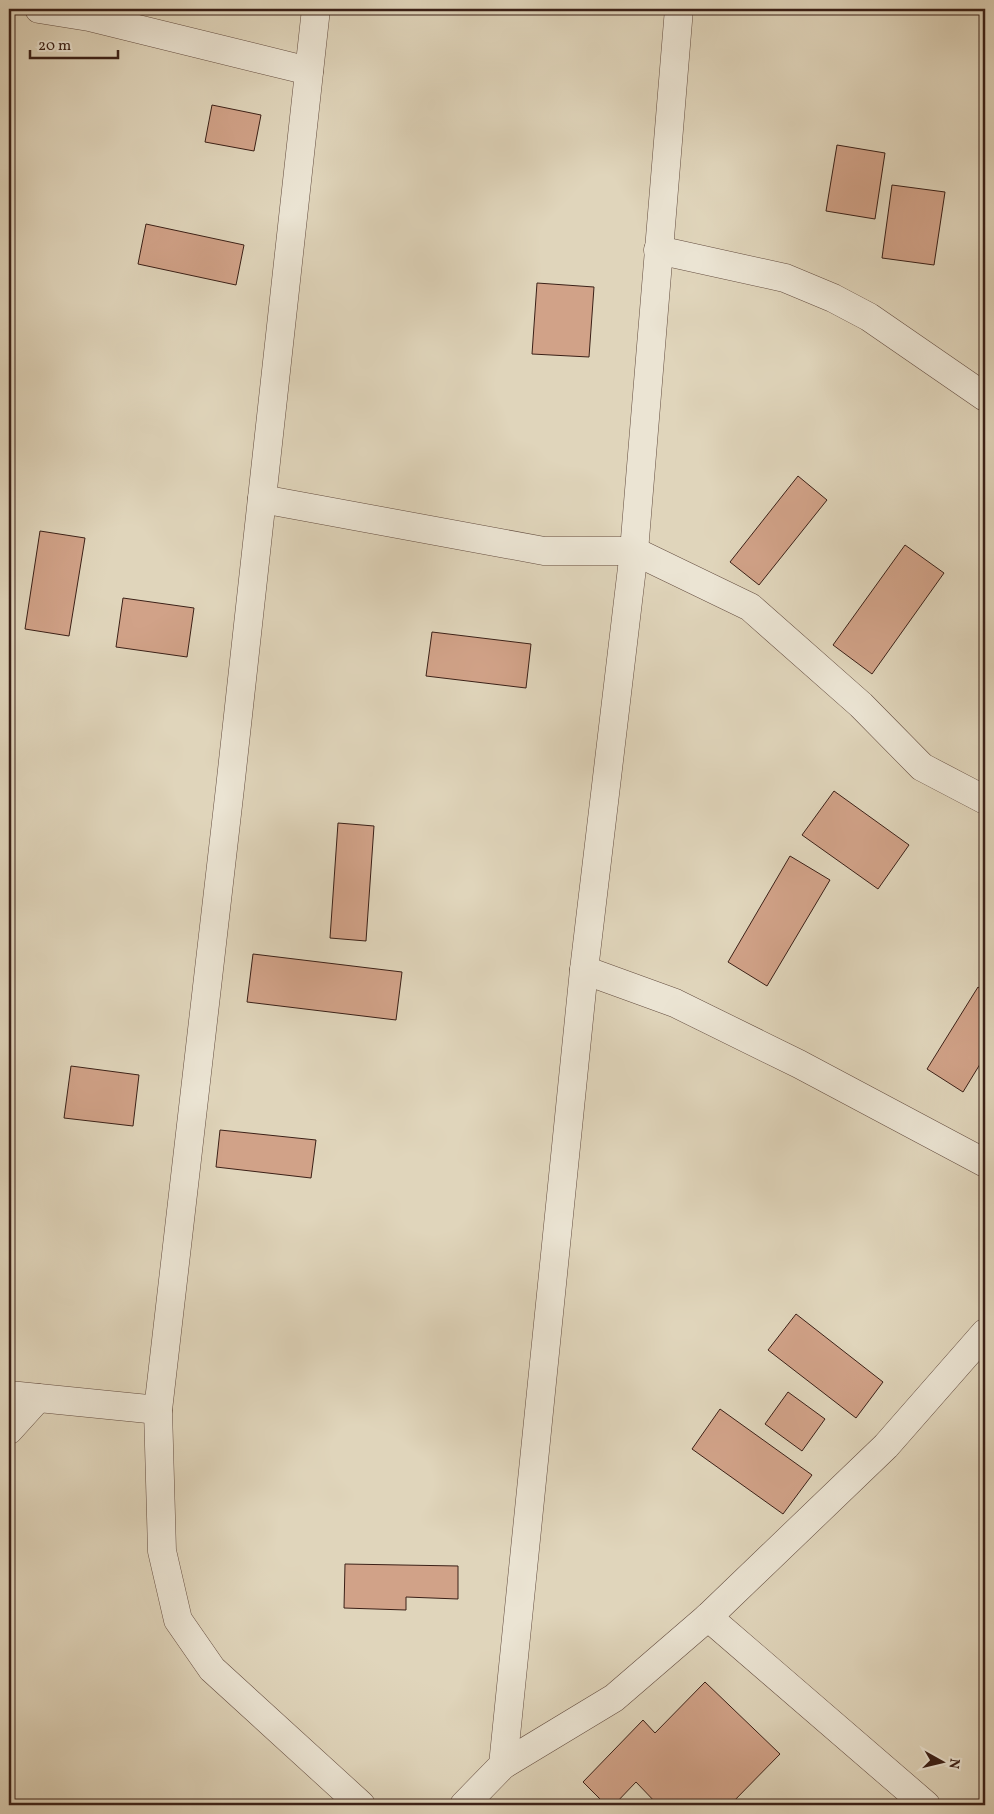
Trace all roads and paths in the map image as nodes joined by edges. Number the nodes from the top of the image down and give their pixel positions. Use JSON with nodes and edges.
{"nodes":[{"id":1,"x":39,"y":9,"type":"edge"},
{"id":2,"x":316,"y":9,"type":"edge"},
{"id":3,"x":680,"y":9,"type":"edge"},
{"id":4,"x":309,"y":72,"type":"junction"},
{"id":5,"x":658,"y":250,"type":"junction"},
{"id":6,"x":985,"y":397,"type":"edge"},
{"id":7,"x":262,"y":499,"type":"junction"},
{"id":8,"x":634,"y":552,"type":"junction"},
{"id":9,"x":985,"y":800,"type":"edge"},
{"id":10,"x":584,"y":970,"type":"junction"},
{"id":11,"x":985,"y":1163,"type":"edge"},
{"id":12,"x":985,"y":1333,"type":"edge"},
{"id":13,"x":9,"y":1396,"type":"edge"},
{"id":14,"x":38,"y":1398,"type":"junction"},
{"id":15,"x":158,"y":1410,"type":"junction"},
{"id":16,"x":9,"y":1430,"type":"edge"},
{"id":17,"x":708,"y":1617,"type":"junction"},
{"id":18,"x":503,"y":1765,"type":"junction"},
{"id":19,"x":361,"y":1805,"type":"edge"},
{"id":20,"x":464,"y":1805,"type":"edge"},
{"id":21,"x":926,"y":1805,"type":"edge"}],
"edges":[{"from":1,"to":4,"type":"street"},
{"from":2,"to":4,"type":"street"},
{"from":3,"to":5,"type":"street"},
{"from":4,"to":7,"type":"street"},
{"from":5,"to":6,"type":"street"},
{"from":5,"to":8,"type":"street"},
{"from":7,"to":8,"type":"street"},
{"from":7,"to":15,"type":"street"},
{"from":8,"to":9,"type":"street"},
{"from":8,"to":10,"type":"street"},
{"from":10,"to":11,"type":"street"},
{"from":10,"to":18,"type":"street"},
{"from":12,"to":17,"type":"street"},
{"from":13,"to":14,"type":"street"},
{"from":14,"to":15,"type":"street"},
{"from":14,"to":16,"type":"street"},
{"from":15,"to":19,"type":"street"},
{"from":17,"to":18,"type":"street"},
{"from":17,"to":21,"type":"street"},
{"from":18,"to":20,"type":"street"}]}
